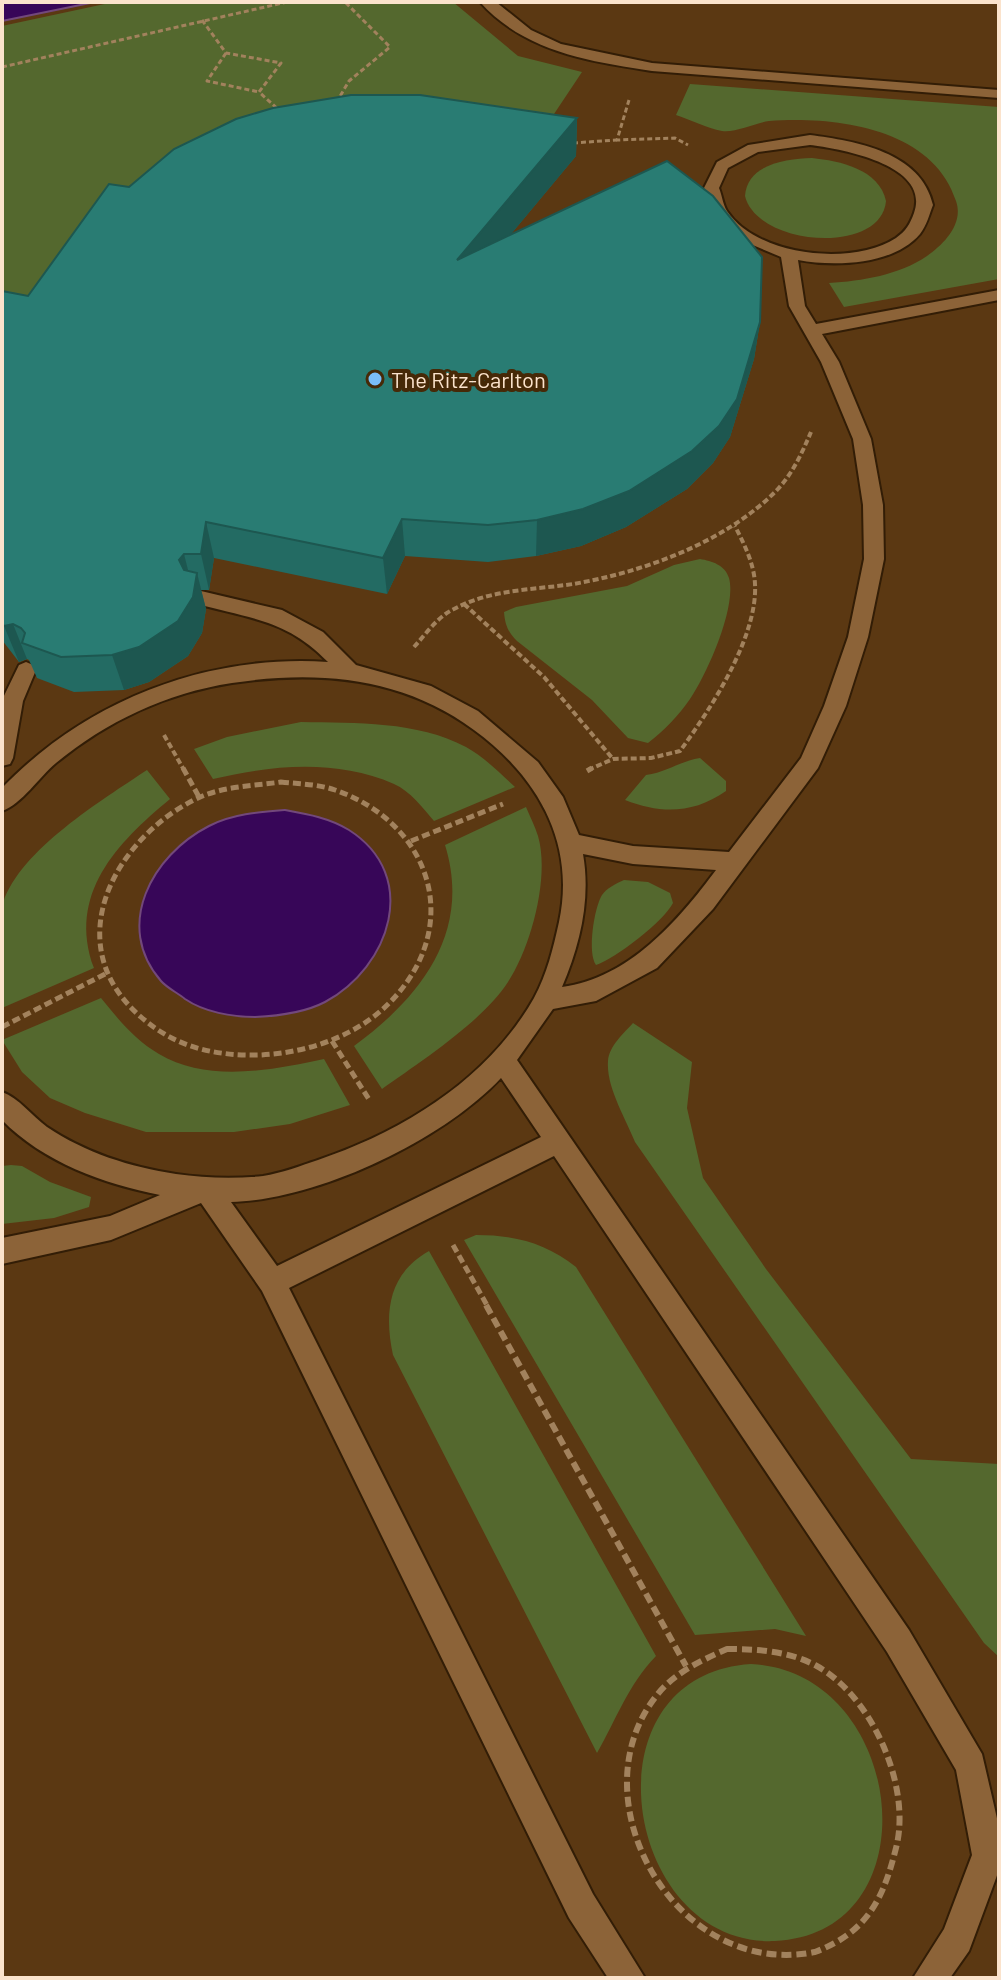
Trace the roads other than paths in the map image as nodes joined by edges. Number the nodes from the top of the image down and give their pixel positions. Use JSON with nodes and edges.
{"nodes":[{"id":1,"x":487,"y":2,"type":"edge"},
{"id":2,"x":999,"y":94,"type":"edge"},
{"id":3,"x":789,"y":255,"type":"junction"},
{"id":4,"x":999,"y":295,"type":"edge"},
{"id":5,"x":809,"y":331,"type":"junction"},
{"id":6,"x":201,"y":598,"type":"edge"},
{"id":7,"x":348,"y":669,"type":"junction"},
{"id":8,"x":26,"y":670,"type":"edge"},
{"id":9,"x":2,"y":758,"type":"edge"},
{"id":10,"x":2,"y":802,"type":"edge"},
{"id":11,"x":571,"y":842,"type":"junction"},
{"id":12,"x":737,"y":862,"type":"junction"},
{"id":13,"x":546,"y":1000,"type":"junction"},
{"id":14,"x":503,"y":1060,"type":"junction"},
{"id":15,"x":5,"y":1112,"type":"edge"},
{"id":16,"x":559,"y":1141,"type":"junction"},
{"id":17,"x":206,"y":1189,"type":"junction"},
{"id":18,"x":2,"y":1251,"type":"edge"},
{"id":19,"x":272,"y":1282,"type":"junction"},
{"id":20,"x":993,"y":1853,"type":"edge"},
{"id":21,"x":628,"y":1978,"type":"edge"},
{"id":22,"x":930,"y":1978,"type":"edge"}],
"edges":[{"from":1,"to":2,"type":"lane"},
{"from":3,"to":3,"type":"lane"},
{"from":3,"to":5,"type":"lane"},
{"from":4,"to":5,"type":"lane"},
{"from":5,"to":12,"type":"lane"},
{"from":6,"to":7,"type":"lane"},
{"from":7,"to":10,"type":"lane"},
{"from":7,"to":11,"type":"lane"},
{"from":8,"to":9,"type":"lane"},
{"from":11,"to":12,"type":"lane"},
{"from":11,"to":13,"type":"lane"},
{"from":12,"to":13,"type":"lane"},
{"from":13,"to":14,"type":"lane"},
{"from":14,"to":16,"type":"lane"},
{"from":14,"to":17,"type":"lane"},
{"from":15,"to":17,"type":"lane"},
{"from":16,"to":19,"type":"lane"},
{"from":16,"to":20,"type":"lane"},
{"from":17,"to":18,"type":"lane"},
{"from":17,"to":19,"type":"lane"},
{"from":19,"to":21,"type":"lane"},
{"from":20,"to":22,"type":"lane"}]}
